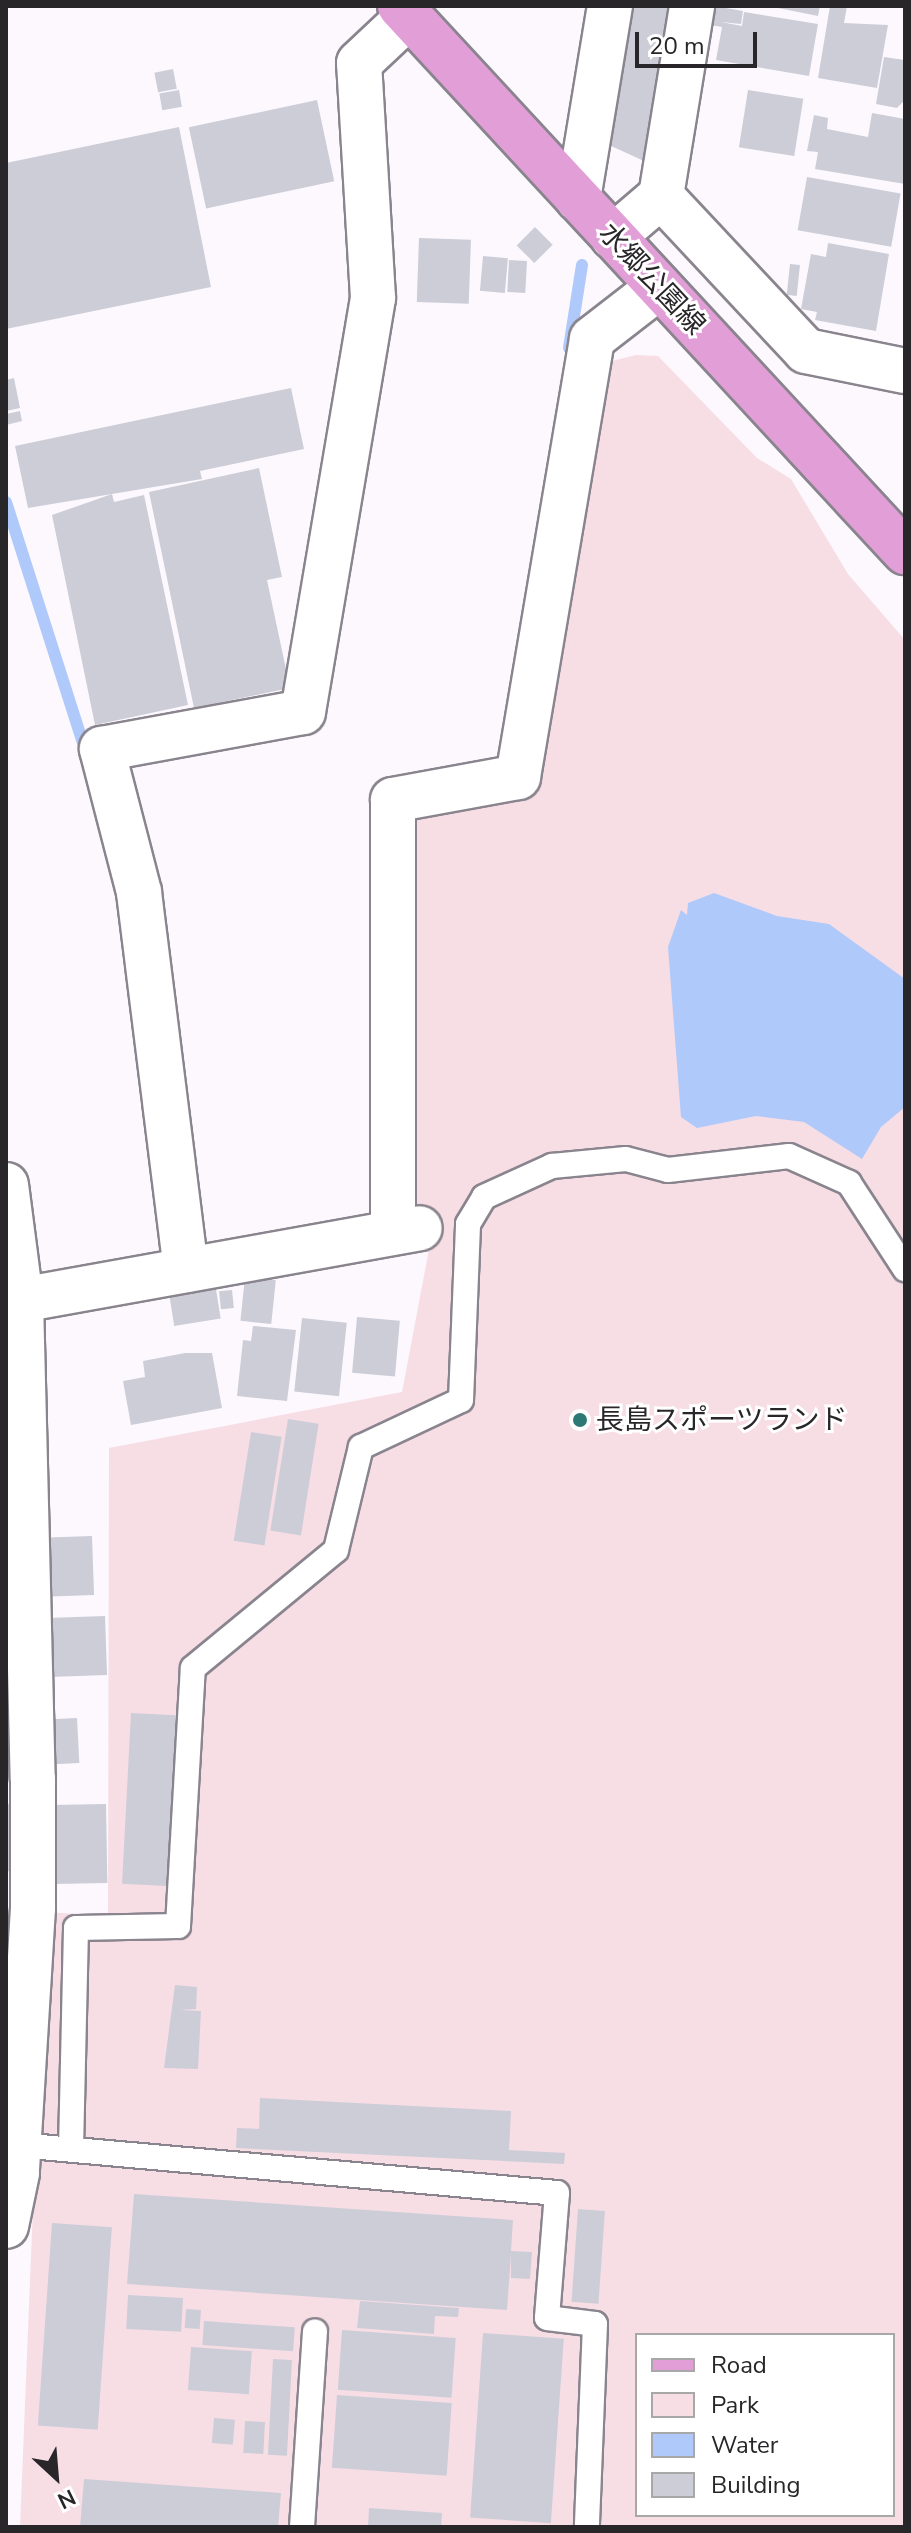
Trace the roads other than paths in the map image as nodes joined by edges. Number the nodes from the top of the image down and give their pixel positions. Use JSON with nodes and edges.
{"nodes":[{"id":1,"x":610,"y":6,"type":"edge"},
{"id":2,"x":692,"y":6,"type":"edge"},
{"id":3,"x":405,"y":11,"type":"edge"},
{"id":4,"x":661,"y":196,"type":"junction"},
{"id":5,"x":578,"y":199,"type":"junction"},
{"id":6,"x":613,"y":237,"type":"junction"},
{"id":7,"x":659,"y":287,"type":"junction"},
{"id":8,"x":903,"y":361,"type":"edge"},
{"id":9,"x":905,"y":552,"type":"edge"},
{"id":10,"x":6,"y":1185,"type":"edge"},
{"id":11,"x":905,"y":1269,"type":"edge"},
{"id":12,"x":186,"y":1270,"type":"junction"},
{"id":13,"x":21,"y":1300,"type":"junction"},
{"id":14,"x":71,"y":2149,"type":"junction"},
{"id":15,"x":14,"y":2163,"type":"edge"},
{"id":16,"x":6,"y":2226,"type":"edge"},
{"id":17,"x":315,"y":2331,"type":"dead end"},
{"id":18,"x":302,"y":2527,"type":"edge"},
{"id":19,"x":587,"y":2527,"type":"edge"}],
"edges":[{"from":1,"to":5,"type":"street"},
{"from":2,"to":4,"type":"street"},
{"from":3,"to":5,"type":"main road","name":"水郷公園線"},
{"from":3,"to":12,"type":"street"},
{"from":4,"to":6,"type":"street"},
{"from":4,"to":8,"type":"street"},
{"from":5,"to":6,"type":"main road","name":"水郷公園線"},
{"from":6,"to":7,"type":"main road","name":"水郷公園線"},
{"from":7,"to":9,"type":"main road","name":"水郷公園線"},
{"from":7,"to":12,"type":"street"},
{"from":10,"to":13,"type":"street"},
{"from":11,"to":14,"type":"lane"},
{"from":12,"to":13,"type":"street"},
{"from":13,"to":15,"type":"street"},
{"from":14,"to":15,"type":"lane"},
{"from":14,"to":19,"type":"lane"},
{"from":15,"to":16,"type":"street"},
{"from":17,"to":18,"type":"lane"}]}
